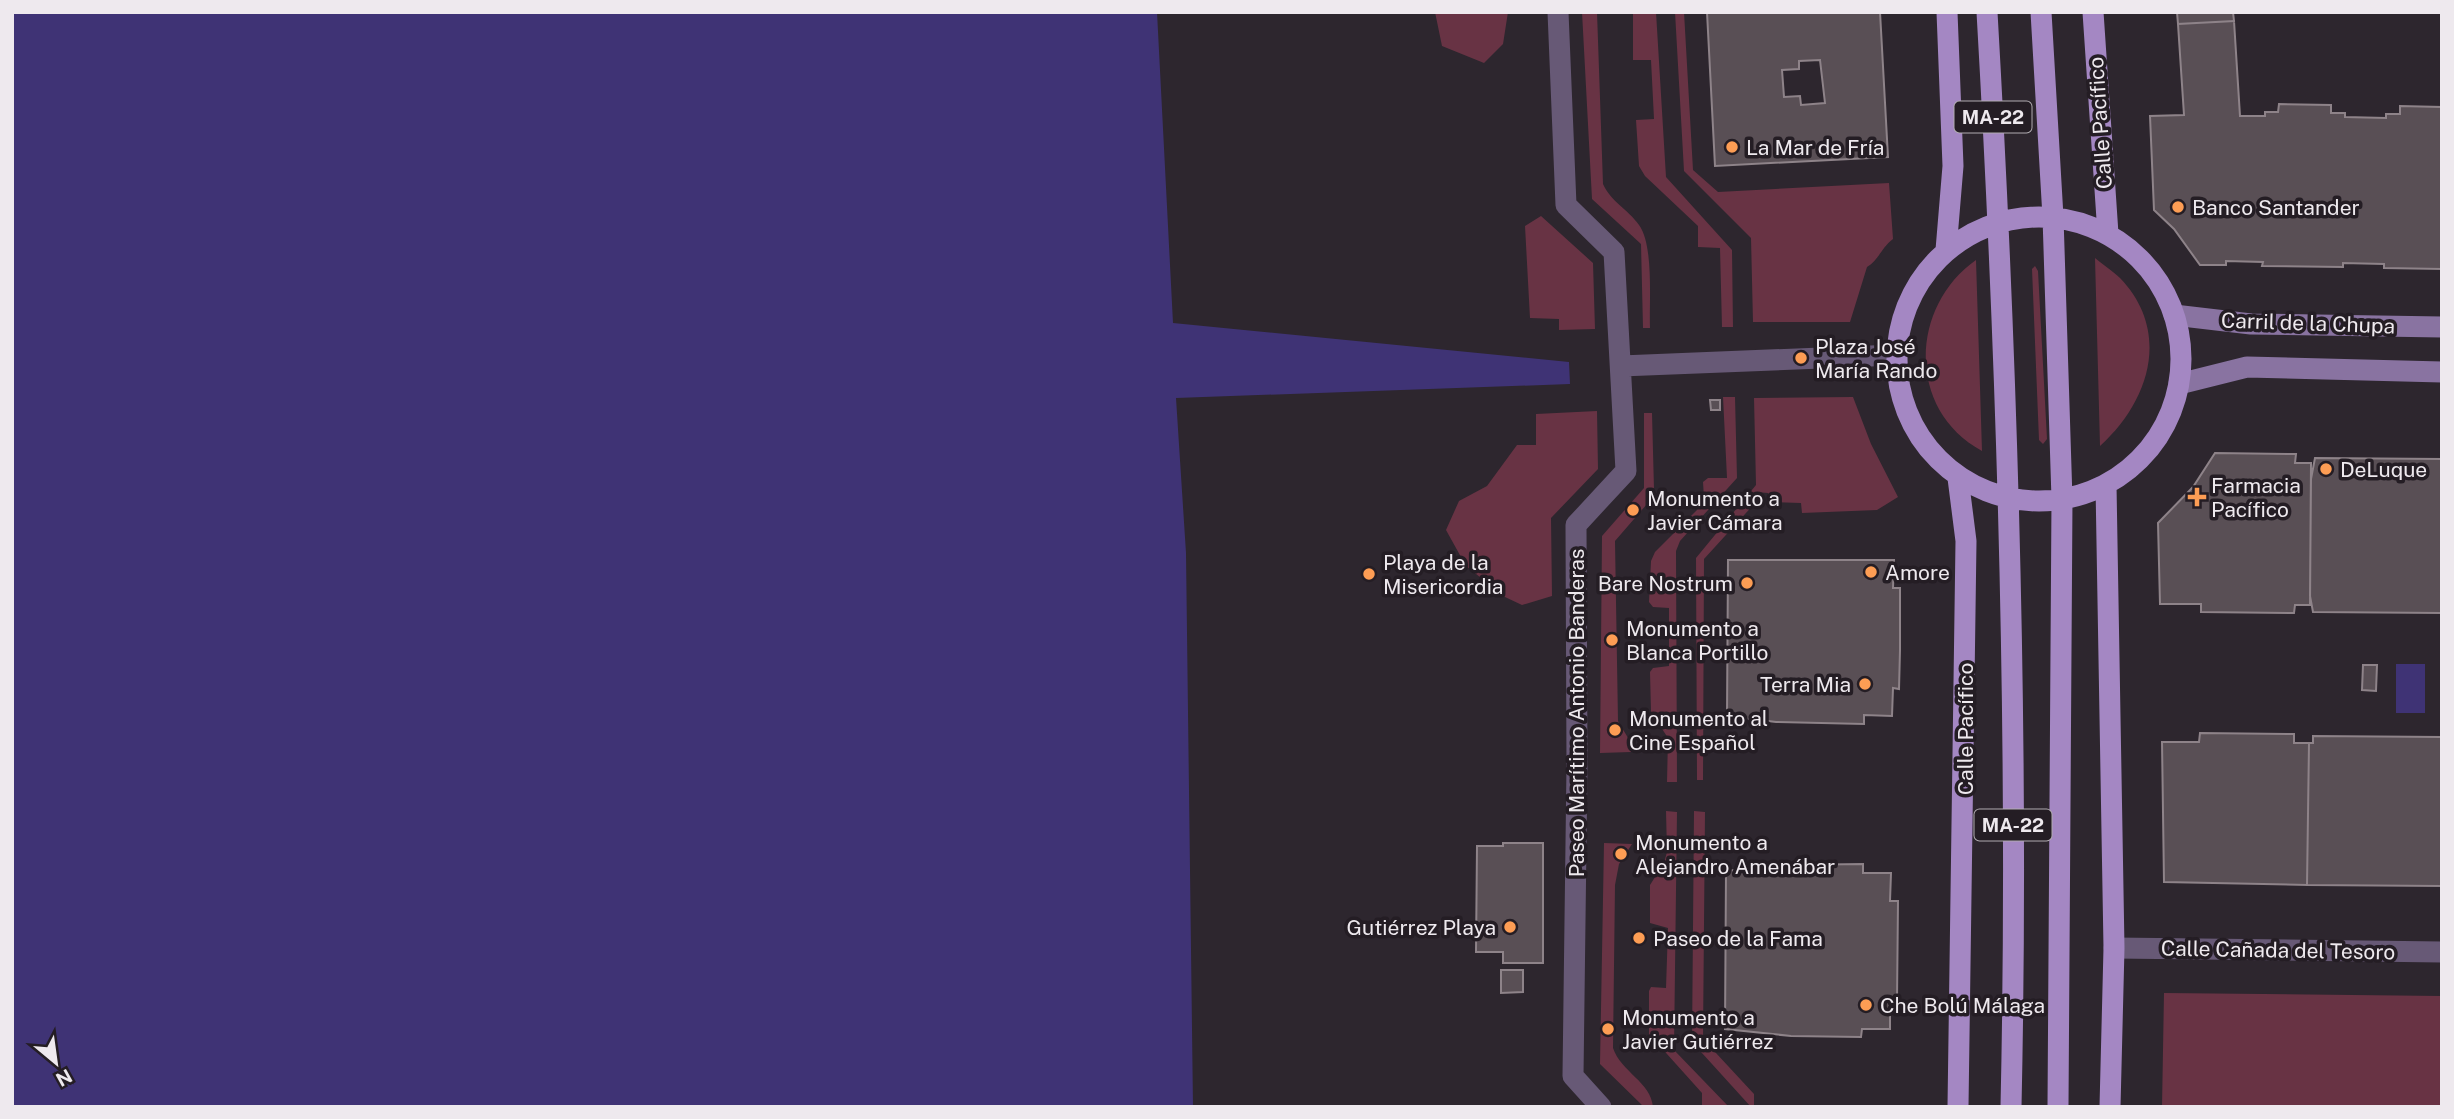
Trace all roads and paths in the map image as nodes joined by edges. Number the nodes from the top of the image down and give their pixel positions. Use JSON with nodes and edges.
{"nodes":[{"id":1,"x":1558,"y":12,"type":"edge"},
{"id":2,"x":1947,"y":12,"type":"edge"},
{"id":3,"x":1987,"y":12,"type":"edge"},
{"id":4,"x":2041,"y":12,"type":"edge"},
{"id":5,"x":2094,"y":12,"type":"edge"},
{"id":6,"x":2053,"y":217,"type":"junction"},
{"id":7,"x":1998,"y":222,"type":"junction"},
{"id":8,"x":2108,"y":234,"type":"junction"},
{"id":9,"x":1946,"y":250,"type":"junction"},
{"id":10,"x":2174,"y":315,"type":"junction"},
{"id":11,"x":2442,"y":327,"type":"edge"},
{"id":12,"x":1895,"y":355,"type":"junction"},
{"id":13,"x":1620,"y":366,"type":"junction"},
{"id":14,"x":2442,"y":372,"type":"edge"},
{"id":15,"x":2179,"y":384,"type":"junction"},
{"id":16,"x":1958,"y":478,"type":"junction"},
{"id":17,"x":2106,"y":485,"type":"junction"},
{"id":18,"x":2009,"y":499,"type":"junction"},
{"id":19,"x":2062,"y":499,"type":"junction"},
{"id":20,"x":2114,"y":948,"type":"junction"},
{"id":21,"x":2442,"y":952,"type":"edge"},
{"id":22,"x":1601,"y":1107,"type":"edge"},
{"id":23,"x":1958,"y":1107,"type":"edge"},
{"id":24,"x":2011,"y":1107,"type":"edge"},
{"id":25,"x":2058,"y":1107,"type":"edge"},
{"id":26,"x":2109,"y":1107,"type":"edge"}],
"edges":[{"from":1,"to":13,"type":"street","name":"Paseo Marítimo Antonio Banderas"},
{"from":2,"to":9,"type":"main road"},
{"from":3,"to":7,"type":"main road","number":"MA-22"},
{"from":4,"to":6,"type":"main road","number":"MA-22"},
{"from":5,"to":8,"type":"main road","name":"Calle Pacífico"},
{"from":6,"to":7,"type":"main road"},
{"from":6,"to":8,"type":"main road"},
{"from":6,"to":19,"type":"main road","number":"MA-22"},
{"from":7,"to":9,"type":"main road"},
{"from":7,"to":18,"type":"main road","number":"MA-22"},
{"from":8,"to":10,"type":"main road"},
{"from":9,"to":12,"type":"main road"},
{"from":10,"to":11,"type":"main road","name":"Carril de la Chupa"},
{"from":10,"to":15,"type":"main road"},
{"from":12,"to":13,"type":"street"},
{"from":12,"to":16,"type":"main road"},
{"from":13,"to":22,"type":"street","name":"Paseo Marítimo Antonio Banderas"},
{"from":14,"to":15,"type":"main road"},
{"from":15,"to":17,"type":"main road"},
{"from":16,"to":18,"type":"main road"},
{"from":16,"to":23,"type":"main road","name":"Calle Pacífico"},
{"from":17,"to":19,"type":"main road"},
{"from":17,"to":20,"type":"main road"},
{"from":18,"to":19,"type":"main road"},
{"from":18,"to":24,"type":"main road","number":"MA-22"},
{"from":19,"to":25,"type":"main road","number":"MA-22"},
{"from":20,"to":21,"type":"street","name":"Calle Cañada del Tesoro"},
{"from":20,"to":26,"type":"main road"}]}
